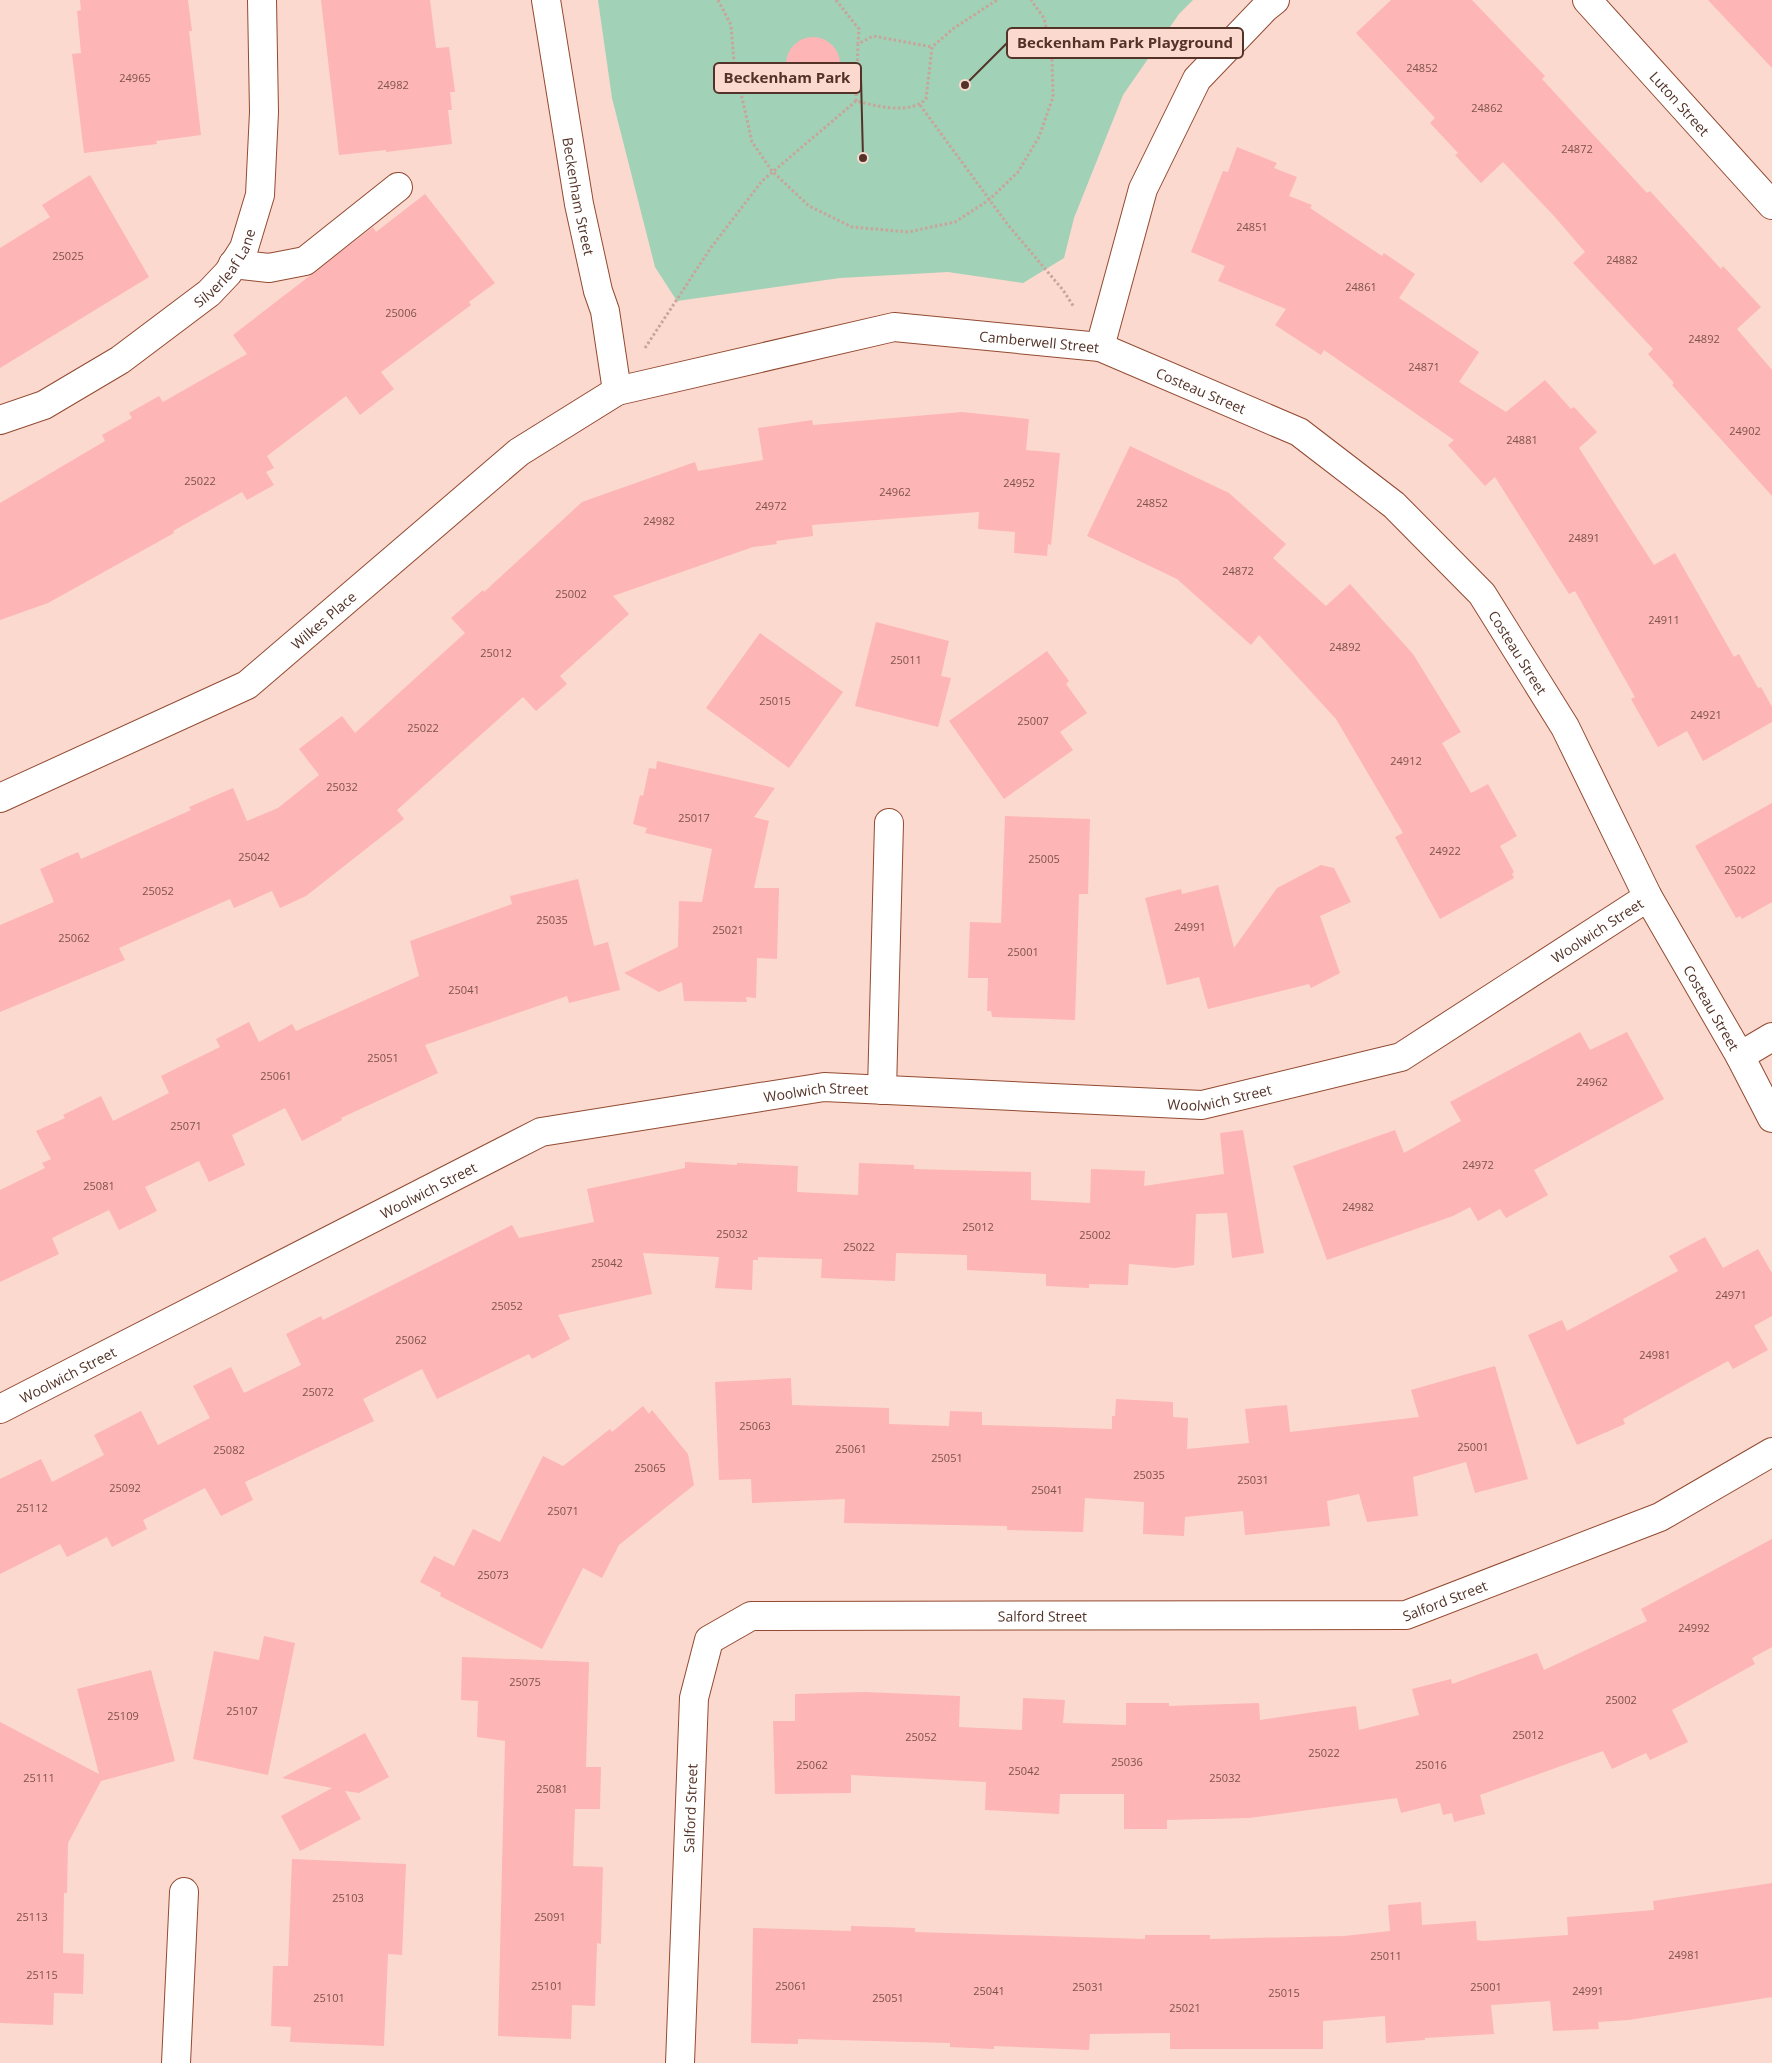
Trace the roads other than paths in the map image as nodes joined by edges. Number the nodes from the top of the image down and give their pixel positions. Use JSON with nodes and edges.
{"nodes":[{"id":1,"x":262,"y":0,"type":"edge"},
{"id":2,"x":546,"y":0,"type":"edge"},
{"id":3,"x":1275,"y":0,"type":"edge"},
{"id":4,"x":1588,"y":0,"type":"edge"},
{"id":5,"x":398,"y":187,"type":"dead end"},
{"id":6,"x":1772,"y":205,"type":"edge"},
{"id":7,"x":233,"y":264,"type":"junction"},
{"id":8,"x":1100,"y":347,"type":"junction"},
{"id":9,"x":617,"y":391,"type":"junction"},
{"id":10,"x":0,"y":420,"type":"edge"},
{"id":11,"x":0,"y":798,"type":"edge"},
{"id":12,"x":889,"y":823,"type":"dead end"},
{"id":13,"x":1648,"y":897,"type":"junction"},
{"id":14,"x":1772,"y":1037,"type":"edge"},
{"id":15,"x":1740,"y":1056,"type":"junction"},
{"id":16,"x":882,"y":1090,"type":"junction"},
{"id":17,"x":1772,"y":1118,"type":"edge"},
{"id":18,"x":0,"y":1409,"type":"edge"},
{"id":19,"x":1772,"y":1452,"type":"edge"},
{"id":20,"x":184,"y":1892,"type":"dead end"},
{"id":21,"x":176,"y":2063,"type":"edge"},
{"id":22,"x":680,"y":2063,"type":"edge"}],
"edges":[{"from":1,"to":7,"type":"street","name":"Silverleaf Lane"},
{"from":2,"to":9,"type":"street","name":"Beckenham Street"},
{"from":3,"to":8,"type":"street","name":"Camberwell Street"},
{"from":4,"to":6,"type":"street","name":"Luton Street"},
{"from":5,"to":7,"type":"street"},
{"from":7,"to":10,"type":"street","name":"Silverleaf Lane"},
{"from":8,"to":9,"type":"street","name":"Camberwell Street"},
{"from":8,"to":13,"type":"street","name":"Costeau Street"},
{"from":9,"to":11,"type":"street","name":"Wilkes Place"},
{"from":12,"to":16,"type":"street"},
{"from":13,"to":15,"type":"street","name":"Costeau Street"},
{"from":13,"to":16,"type":"street","name":"Woolwich Street"},
{"from":14,"to":15,"type":"street"},
{"from":15,"to":17,"type":"street","name":"Costeau Street"},
{"from":16,"to":18,"type":"street","name":"Woolwich Street"},
{"from":19,"to":22,"type":"street","name":"Salford Street"},
{"from":20,"to":21,"type":"street"}]}
